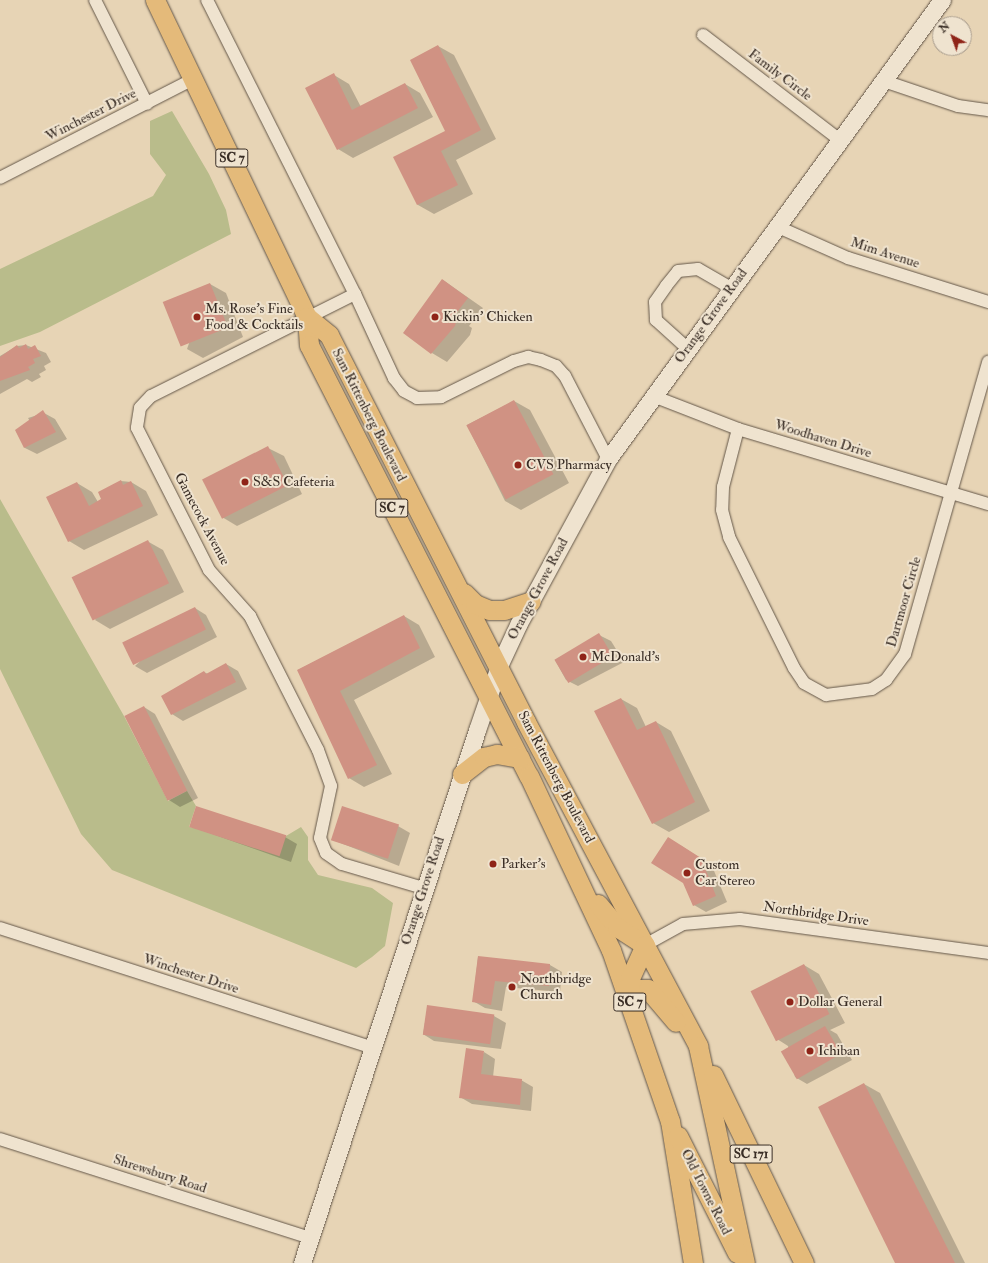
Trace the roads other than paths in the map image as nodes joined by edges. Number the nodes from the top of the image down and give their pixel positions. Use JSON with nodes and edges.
{"nodes":[{"id":1,"x":95,"y":0,"type":"edge"},
{"id":2,"x":155,"y":0,"type":"edge"},
{"id":3,"x":206,"y":0,"type":"edge"},
{"id":4,"x":942,"y":0,"type":"edge"},
{"id":5,"x":703,"y":35,"type":"dead end"},
{"id":6,"x":195,"y":78,"type":"junction"},
{"id":7,"x":884,"y":81,"type":"junction"},
{"id":8,"x":147,"y":104,"type":"junction"},
{"id":9,"x":988,"y":110,"type":"edge"},
{"id":10,"x":840,"y":140,"type":"junction"},
{"id":11,"x":0,"y":178,"type":"edge"},
{"id":12,"x":776,"y":226,"type":"junction"},
{"id":13,"x":731,"y":288,"type":"junction"},
{"id":14,"x":355,"y":294,"type":"junction"},
{"id":15,"x":988,"y":302,"type":"edge"},
{"id":16,"x":307,"y":317,"type":"junction"},
{"id":17,"x":688,"y":348,"type":"junction"},
{"id":18,"x":988,"y":362,"type":"edge"},
{"id":19,"x":653,"y":396,"type":"junction"},
{"id":20,"x":738,"y":429,"type":"junction"},
{"id":21,"x":608,"y":459,"type":"junction"},
{"id":22,"x":950,"y":493,"type":"junction"},
{"id":23,"x":988,"y":504,"type":"edge"},
{"id":24,"x":457,"y":586,"type":"junction"},
{"id":25,"x":531,"y":601,"type":"junction"},
{"id":26,"x":499,"y":666,"type":"junction"},
{"id":27,"x":488,"y":697,"type":"junction"},
{"id":28,"x":520,"y":758,"type":"junction"},
{"id":29,"x":462,"y":774,"type":"junction"},
{"id":30,"x":584,"y":886,"type":"junction"},
{"id":31,"x":423,"y":888,"type":"junction"},
{"id":32,"x":0,"y":928,"type":"edge"},
{"id":33,"x":645,"y":945,"type":"junction"},
{"id":34,"x":988,"y":953,"type":"edge"},
{"id":35,"x":625,"y":989,"type":"junction"},
{"id":36,"x":698,"y":1046,"type":"junction"},
{"id":37,"x":373,"y":1048,"type":"junction"},
{"id":38,"x":670,"y":1121,"type":"junction"},
{"id":39,"x":0,"y":1140,"type":"edge"},
{"id":40,"x":310,"y":1238,"type":"junction"},
{"id":41,"x":302,"y":1263,"type":"edge"},
{"id":42,"x":693,"y":1263,"type":"edge"},
{"id":43,"x":742,"y":1263,"type":"edge"},
{"id":44,"x":745,"y":1263,"type":"edge"},
{"id":45,"x":804,"y":1263,"type":"edge"}],
"edges":[{"from":1,"to":8,"type":"street"},
{"from":2,"to":6,"type":"main road","name":"Sam Rittenberg Boulevard","number":"SC 7"},
{"from":3,"to":14,"type":"street"},
{"from":4,"to":7,"type":"street","name":"Orange Grove Road"},
{"from":5,"to":10,"type":"street","name":"Family Circle"},
{"from":6,"to":8,"type":"street","name":"Winchester Drive"},
{"from":6,"to":16,"type":"main road","name":"Sam Rittenberg Boulevard","number":"SC 7"},
{"from":7,"to":9,"type":"street"},
{"from":7,"to":10,"type":"street","name":"Orange Grove Road"},
{"from":8,"to":11,"type":"street","name":"Winchester Drive"},
{"from":10,"to":12,"type":"street","name":"Orange Grove Road"},
{"from":12,"to":13,"type":"street","name":"Orange Grove Road"},
{"from":12,"to":15,"type":"street","name":"Mim Avenue"},
{"from":13,"to":17,"type":"street","name":"Orange Grove Road"},
{"from":13,"to":17,"type":"street"},
{"from":14,"to":16,"type":"street","name":"Gamecock Avenue"},
{"from":14,"to":21,"type":"street"},
{"from":16,"to":24,"type":"main road","name":"Sam Rittenberg Boulevard","number":"SC 7"},
{"from":16,"to":27,"type":"main road","name":"Sam Rittenberg Boulevard","number":"SC 7"},
{"from":16,"to":31,"type":"street","name":"Gamecock Avenue"},
{"from":17,"to":19,"type":"street","name":"Orange Grove Road"},
{"from":18,"to":22,"type":"street","name":"Dartmoor Circle"},
{"from":19,"to":20,"type":"street","name":"Woodhaven Drive"},
{"from":19,"to":21,"type":"street","name":"Orange Grove Road"},
{"from":20,"to":22,"type":"street","name":"Woodhaven Drive"},
{"from":20,"to":22,"type":"street","name":"Dartmoor Circle"},
{"from":21,"to":25,"type":"street","name":"Orange Grove Road"},
{"from":22,"to":23,"type":"street","name":"Woodhaven Drive"},
{"from":24,"to":25,"type":"main road"},
{"from":24,"to":26,"type":"main road","name":"Sam Rittenberg Boulevard","number":"SC 7"},
{"from":25,"to":26,"type":"street","name":"Orange Grove Road"},
{"from":26,"to":27,"type":"street","name":"Orange Grove Road"},
{"from":26,"to":33,"type":"main road","name":"Sam Rittenberg Boulevard","number":"SC 7"},
{"from":27,"to":28,"type":"main road","name":"Sam Rittenberg Boulevard","number":"SC 7"},
{"from":27,"to":29,"type":"street","name":"Orange Grove Road"},
{"from":28,"to":29,"type":"main road"},
{"from":28,"to":30,"type":"main road","name":"Sam Rittenberg Boulevard","number":"SC 7"},
{"from":29,"to":31,"type":"street","name":"Orange Grove Road"},
{"from":30,"to":33,"type":"main road"},
{"from":30,"to":35,"type":"main road","name":"Sam Rittenberg Boulevard","number":"SC 7"},
{"from":31,"to":37,"type":"street","name":"Orange Grove Road"},
{"from":32,"to":37,"type":"street","name":"Winchester Drive"},
{"from":33,"to":34,"type":"street","name":"Northbridge Drive"},
{"from":33,"to":35,"type":"main road"},
{"from":33,"to":36,"type":"main road","name":"Sam Rittenberg Boulevard","number":"SC 7"},
{"from":35,"to":36,"type":"main road"},
{"from":35,"to":38,"type":"main road","name":"Sam Rittenberg Boulevard","number":"SC 7"},
{"from":36,"to":44,"type":"main road","name":"Sam Rittenberg Boulevard","number":"SC 7"},
{"from":36,"to":45,"type":"main road","number":"SC 171"},
{"from":37,"to":40,"type":"street","name":"Orange Grove Road"},
{"from":38,"to":42,"type":"main road","name":"Sam Rittenberg Boulevard","number":"SC 7"},
{"from":38,"to":43,"type":"main road","name":"Old Towne Road"},
{"from":39,"to":40,"type":"street","name":"Shrewsbury Road"},
{"from":40,"to":41,"type":"street","name":"Orange Grove Road"}]}
